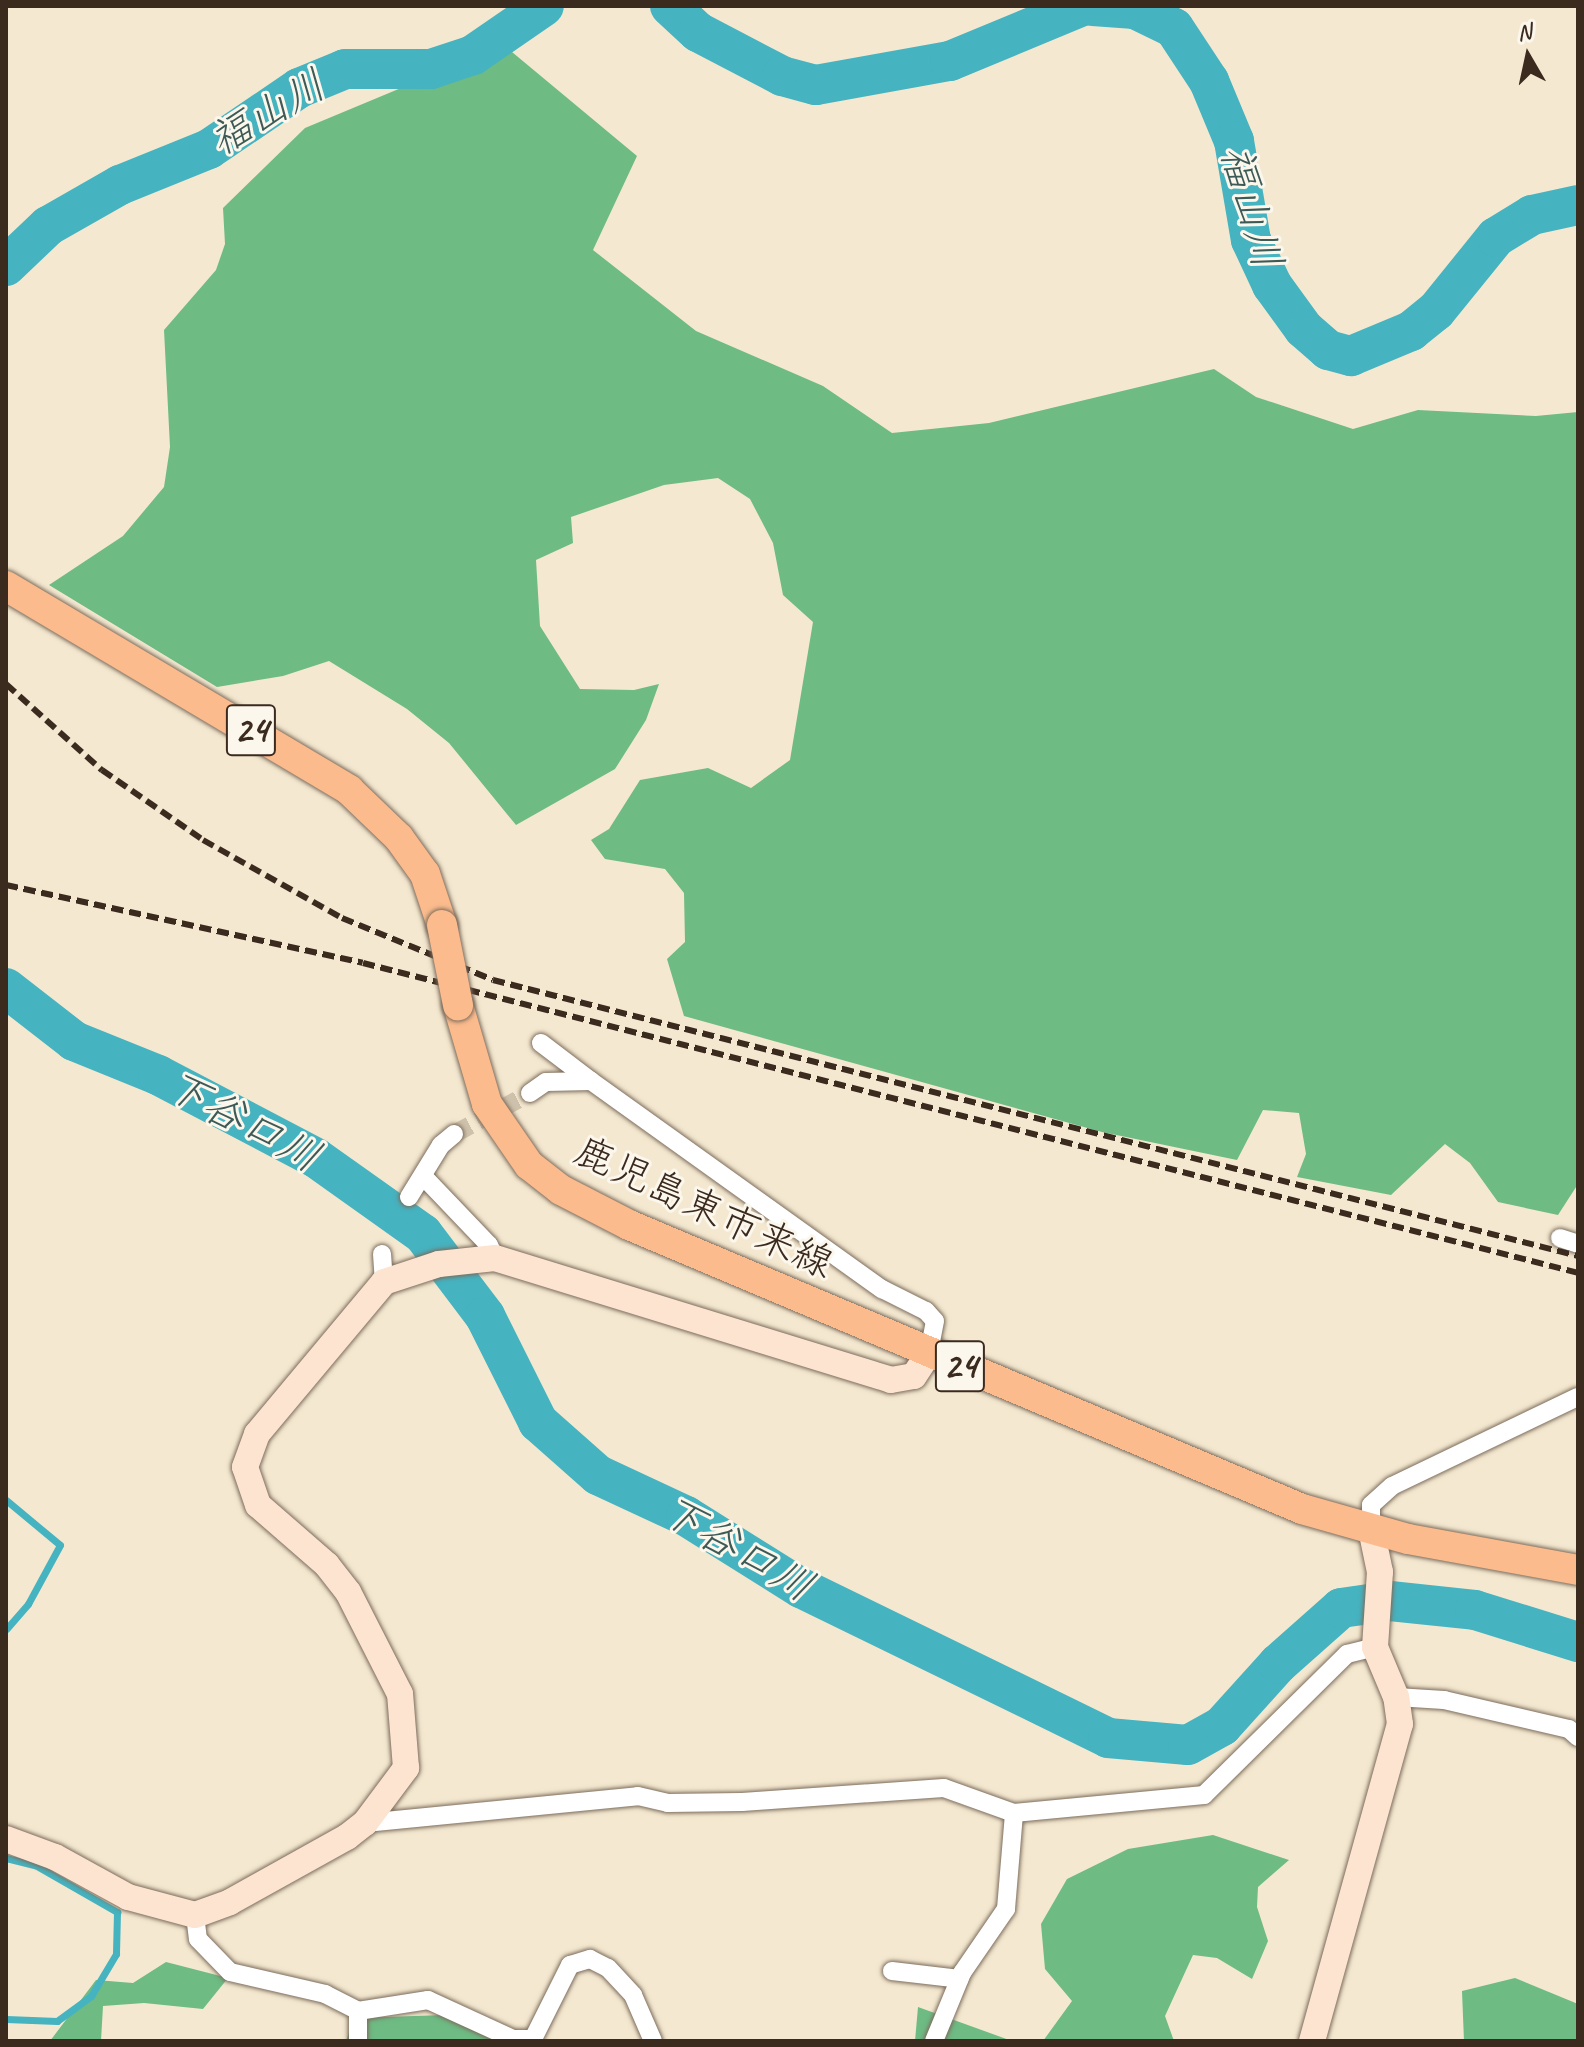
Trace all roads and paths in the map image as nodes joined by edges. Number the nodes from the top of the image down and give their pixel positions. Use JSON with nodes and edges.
{"nodes":[{"id":1,"x":6,"y":586,"type":"edge"},
{"id":2,"x":541,"y":1043,"type":"dead end"},
{"id":3,"x":591,"y":1081,"type":"junction"},
{"id":4,"x":530,"y":1093,"type":"tunnel mouth"},
{"id":5,"x":454,"y":1134,"type":"tunnel mouth"},
{"id":6,"x":423,"y":1176,"type":"junction"},
{"id":7,"x":409,"y":1197,"type":"dead end"},
{"id":8,"x":382,"y":1254,"type":"dead end"},
{"id":9,"x":482,"y":1258,"type":"junction"},
{"id":10,"x":395,"y":1278,"type":"junction"},
{"id":11,"x":929,"y":1353,"type":"junction"},
{"id":12,"x":1578,"y":1397,"type":"edge"},
{"id":13,"x":1371,"y":1529,"type":"junction"},
{"id":14,"x":1578,"y":1570,"type":"edge"},
{"id":15,"x":1375,"y":1638,"type":"junction"},
{"id":16,"x":1396,"y":1697,"type":"junction"},
{"id":17,"x":1578,"y":1737,"type":"edge"},
{"id":18,"x":1014,"y":1813,"type":"junction"},
{"id":19,"x":365,"y":1823,"type":"junction"},
{"id":20,"x":6,"y":1839,"type":"edge"},
{"id":21,"x":195,"y":1915,"type":"junction"},
{"id":22,"x":892,"y":1971,"type":"dead end"},
{"id":23,"x":960,"y":1979,"type":"junction"},
{"id":24,"x":358,"y":2011,"type":"junction"},
{"id":25,"x":534,"y":2040,"type":"edge"},
{"id":26,"x":358,"y":2041,"type":"edge"},
{"id":27,"x":653,"y":2041,"type":"edge"},
{"id":28,"x":934,"y":2041,"type":"edge"},
{"id":29,"x":1312,"y":2041,"type":"edge"}],
"edges":[{"from":1,"to":11,"type":"main road","name":"鹿児島東市来線","number":"24","bridge":true},
{"from":2,"to":3,"type":"street"},
{"from":3,"to":4,"type":"street"},
{"from":3,"to":11,"type":"street"},
{"from":5,"to":6,"type":"street"},
{"from":6,"to":7,"type":"street"},
{"from":6,"to":9,"type":"street"},
{"from":8,"to":10,"type":"street"},
{"from":9,"to":10,"type":"street"},
{"from":9,"to":11,"type":"street"},
{"from":10,"to":19,"type":"street"},
{"from":11,"to":13,"type":"main road","name":"鹿児島東市来線","number":"24"},
{"from":12,"to":13,"type":"street"},
{"from":13,"to":14,"type":"main road","name":"鹿児島東市来線","number":"24"},
{"from":13,"to":15,"type":"street"},
{"from":15,"to":16,"type":"street"},
{"from":15,"to":18,"type":"street"},
{"from":16,"to":17,"type":"street"},
{"from":16,"to":29,"type":"street"},
{"from":18,"to":19,"type":"street"},
{"from":18,"to":23,"type":"street"},
{"from":19,"to":21,"type":"street"},
{"from":20,"to":21,"type":"street"},
{"from":21,"to":24,"type":"street"},
{"from":22,"to":23,"type":"street"},
{"from":23,"to":28,"type":"street"},
{"from":24,"to":25,"type":"street"},
{"from":24,"to":26,"type":"street"},
{"from":25,"to":27,"type":"street"}]}
